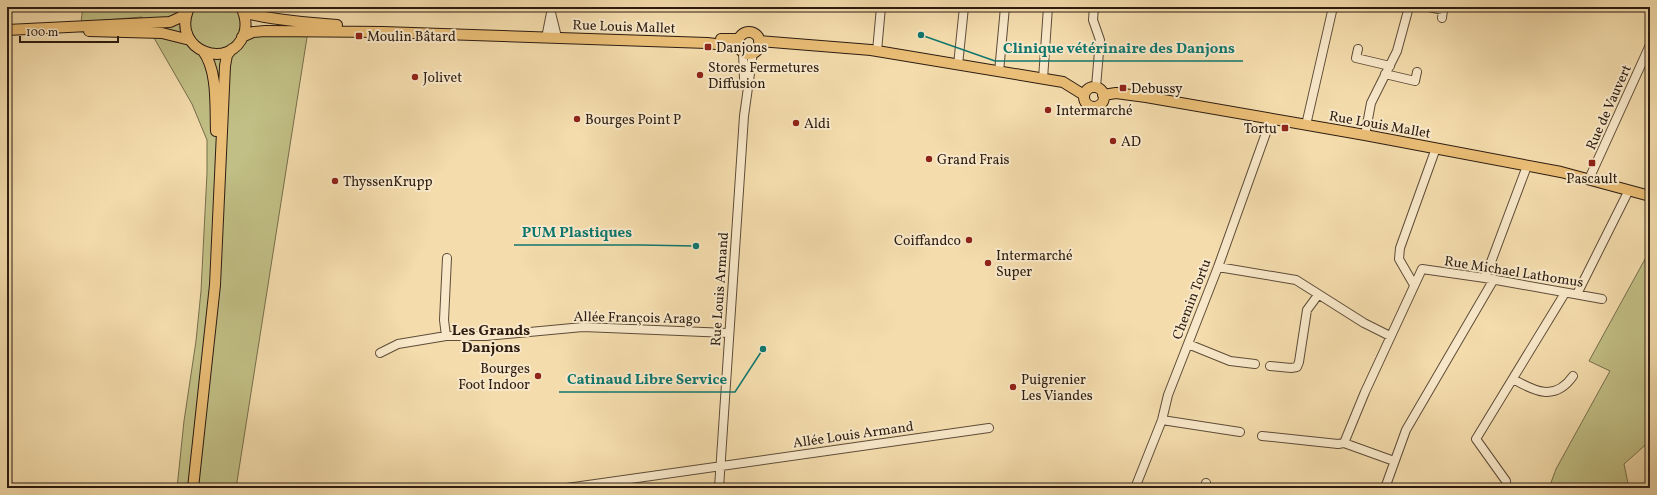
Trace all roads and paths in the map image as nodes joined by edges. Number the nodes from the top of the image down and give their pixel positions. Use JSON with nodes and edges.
{"nodes":[{"id":1,"x":190,"y":7,"type":"edge"},
{"id":2,"x":881,"y":7,"type":"edge"},
{"id":3,"x":964,"y":7,"type":"edge"},
{"id":4,"x":1005,"y":7,"type":"edge"},
{"id":5,"x":1048,"y":7,"type":"edge"},
{"id":6,"x":1094,"y":7,"type":"edge"},
{"id":7,"x":1333,"y":7,"type":"edge"},
{"id":8,"x":1409,"y":7,"type":"edge"},
{"id":9,"x":1429,"y":7,"type":"edge"},
{"id":10,"x":242,"y":9,"type":"edge"},
{"id":11,"x":551,"y":10,"type":"edge"},
{"id":12,"x":1442,"y":18,"type":"dead end"},
{"id":13,"x":7,"y":30,"type":"edge"},
{"id":14,"x":7,"y":33,"type":"edge"},
{"id":15,"x":551,"y":34,"type":"junction"},
{"id":16,"x":242,"y":37,"type":"junction"},
{"id":17,"x":190,"y":40,"type":"junction"},
{"id":18,"x":759,"y":41,"type":"junction"},
{"id":19,"x":1650,"y":45,"type":"edge"},
{"id":20,"x":743,"y":48,"type":"junction"},
{"id":21,"x":232,"y":49,"type":"junction"},
{"id":22,"x":1358,"y":50,"type":"dead end"},
{"id":23,"x":203,"y":51,"type":"junction"},
{"id":24,"x":877,"y":51,"type":"junction"},
{"id":25,"x":958,"y":65,"type":"junction"},
{"id":26,"x":1390,"y":66,"type":"junction"},
{"id":27,"x":999,"y":72,"type":"junction"},
{"id":28,"x":1417,"y":72,"type":"dead end"},
{"id":29,"x":1385,"y":74,"type":"junction"},
{"id":30,"x":1043,"y":79,"type":"junction"},
{"id":31,"x":1100,"y":91,"type":"junction"},
{"id":32,"x":1084,"y":95,"type":"junction"},
{"id":33,"x":1272,"y":119,"type":"junction"},
{"id":34,"x":1306,"y":125,"type":"junction"},
{"id":35,"x":1364,"y":135,"type":"junction"},
{"id":36,"x":1436,"y":148,"type":"junction"},
{"id":37,"x":1527,"y":166,"type":"junction"},
{"id":38,"x":219,"y":175,"type":"junction"},
{"id":39,"x":1589,"y":179,"type":"junction"},
{"id":40,"x":1629,"y":190,"type":"junction"},
{"id":41,"x":1650,"y":196,"type":"edge"},
{"id":42,"x":447,"y":258,"type":"dead end"},
{"id":43,"x":1218,"y":267,"type":"junction"},
{"id":44,"x":1485,"y":278,"type":"junction"},
{"id":45,"x":1494,"y":279,"type":"junction"},
{"id":46,"x":1414,"y":285,"type":"junction"},
{"id":47,"x":1565,"y":293,"type":"junction"},
{"id":48,"x":1318,"y":294,"type":"junction"},
{"id":49,"x":1576,"y":294,"type":"junction"},
{"id":50,"x":1602,"y":299,"type":"dead end"},
{"id":51,"x":728,"y":333,"type":"junction"},
{"id":52,"x":446,"y":336,"type":"junction"},
{"id":53,"x":1390,"y":336,"type":"junction"},
{"id":54,"x":1188,"y":344,"type":"junction"},
{"id":55,"x":380,"y":353,"type":"dead end"},
{"id":56,"x":1256,"y":364,"type":"dead end"},
{"id":57,"x":1270,"y":366,"type":"dead end"},
{"id":58,"x":1573,"y":376,"type":"dead end"},
{"id":59,"x":1512,"y":379,"type":"junction"},
{"id":60,"x":1162,"y":420,"type":"junction"},
{"id":61,"x":989,"y":428,"type":"dead end"},
{"id":62,"x":1240,"y":432,"type":"dead end"},
{"id":63,"x":1262,"y":436,"type":"dead end"},
{"id":64,"x":1344,"y":443,"type":"junction"},
{"id":65,"x":1394,"y":461,"type":"junction"},
{"id":66,"x":720,"y":466,"type":"junction"},
{"id":67,"x":193,"y":488,"type":"edge"},
{"id":68,"x":567,"y":488,"type":"edge"},
{"id":69,"x":719,"y":488,"type":"edge"},
{"id":70,"x":1135,"y":488,"type":"edge"},
{"id":71,"x":1384,"y":488,"type":"edge"},
{"id":72,"x":1506,"y":488,"type":"edge"}],
"edges":[{"from":1,"to":13,"type":"main road"},
{"from":1,"to":17,"type":"main road"},
{"from":2,"to":24,"type":"street"},
{"from":3,"to":25,"type":"street"},
{"from":4,"to":27,"type":"street"},
{"from":5,"to":30,"type":"street"},
{"from":6,"to":31,"type":"street"},
{"from":7,"to":34,"type":"street"},
{"from":8,"to":26,"type":"street"},
{"from":9,"to":12,"type":"street"},
{"from":10,"to":15,"type":"main road","name":"Rue Louis Mallet"},
{"from":10,"to":16,"type":"main road"},
{"from":11,"to":15,"type":"street"},
{"from":14,"to":17,"type":"main road"},
{"from":15,"to":16,"type":"main road","name":"Rue Louis Mallet"},
{"from":15,"to":20,"type":"main road","name":"Rue Louis Mallet"},
{"from":16,"to":21,"type":"main road"},
{"from":17,"to":23,"type":"main road"},
{"from":18,"to":20,"type":"main road"},
{"from":18,"to":20,"type":"main road","name":"Rue Louis Mallet"},
{"from":18,"to":24,"type":"main road","name":"Rue Louis Mallet"},
{"from":19,"to":39,"type":"street","name":"Rue de Vauvert"},
{"from":20,"to":51,"type":"street","name":"Rue Louis Armand"},
{"from":21,"to":23,"type":"main road"},
{"from":21,"to":38,"type":"main road"},
{"from":22,"to":26,"type":"street"},
{"from":23,"to":38,"type":"main road"},
{"from":24,"to":25,"type":"main road","name":"Rue Louis Mallet"},
{"from":25,"to":27,"type":"main road","name":"Rue Louis Mallet"},
{"from":26,"to":29,"type":"street"},
{"from":27,"to":30,"type":"main road","name":"Rue Louis Mallet"},
{"from":28,"to":29,"type":"street"},
{"from":29,"to":35,"type":"street"},
{"from":30,"to":32,"type":"main road","name":"Rue Louis Mallet"},
{"from":31,"to":32,"type":"main road"},
{"from":31,"to":32,"type":"main road","name":"Rue Louis Mallet"},
{"from":31,"to":33,"type":"main road","name":"Rue Louis Mallet"},
{"from":33,"to":34,"type":"main road","name":"Rue Louis Mallet"},
{"from":33,"to":43,"type":"street","name":"Chemin Tortu"},
{"from":34,"to":35,"type":"main road","name":"Rue Louis Mallet"},
{"from":35,"to":36,"type":"main road","name":"Rue Louis Mallet"},
{"from":36,"to":37,"type":"main road","name":"Rue Louis Mallet"},
{"from":36,"to":46,"type":"street"},
{"from":37,"to":39,"type":"main road","name":"Rue Louis Mallet"},
{"from":37,"to":44,"type":"street"},
{"from":38,"to":67,"type":"main road"},
{"from":39,"to":40,"type":"main road","name":"Rue Louis Mallet"},
{"from":40,"to":41,"type":"main road","name":"Rue Louis Mallet"},
{"from":40,"to":49,"type":"street"},
{"from":42,"to":52,"type":"street"},
{"from":43,"to":48,"type":"street"},
{"from":43,"to":54,"type":"street","name":"Chemin Tortu"},
{"from":44,"to":45,"type":"street","name":"Rue Michael Lathomus"},
{"from":44,"to":46,"type":"street","name":"Rue Michael Lathomus"},
{"from":45,"to":47,"type":"street","name":"Rue Michael Lathomus"},
{"from":45,"to":65,"type":"street"},
{"from":46,"to":53,"type":"street"},
{"from":47,"to":49,"type":"street","name":"Rue Michael Lathomus"},
{"from":47,"to":59,"type":"street"},
{"from":48,"to":53,"type":"street"},
{"from":48,"to":57,"type":"street"},
{"from":49,"to":50,"type":"street","name":"Rue Michael Lathomus"},
{"from":51,"to":52,"type":"street","name":"Allée François Arago"},
{"from":51,"to":66,"type":"street","name":"Rue Louis Armand"},
{"from":52,"to":55,"type":"street","name":"Allée François Arago"},
{"from":53,"to":64,"type":"street"},
{"from":54,"to":56,"type":"street"},
{"from":54,"to":60,"type":"street","name":"Chemin Tortu"},
{"from":58,"to":59,"type":"street"},
{"from":59,"to":72,"type":"street"},
{"from":60,"to":62,"type":"street"},
{"from":60,"to":70,"type":"street","name":"Chemin Tortu"},
{"from":61,"to":66,"type":"street","name":"Allée Louis Armand"},
{"from":63,"to":64,"type":"street"},
{"from":64,"to":65,"type":"street"},
{"from":65,"to":71,"type":"street"},
{"from":66,"to":68,"type":"street","name":"Allée Louis Armand"},
{"from":66,"to":69,"type":"street","name":"Rue Louis Armand"}]}
